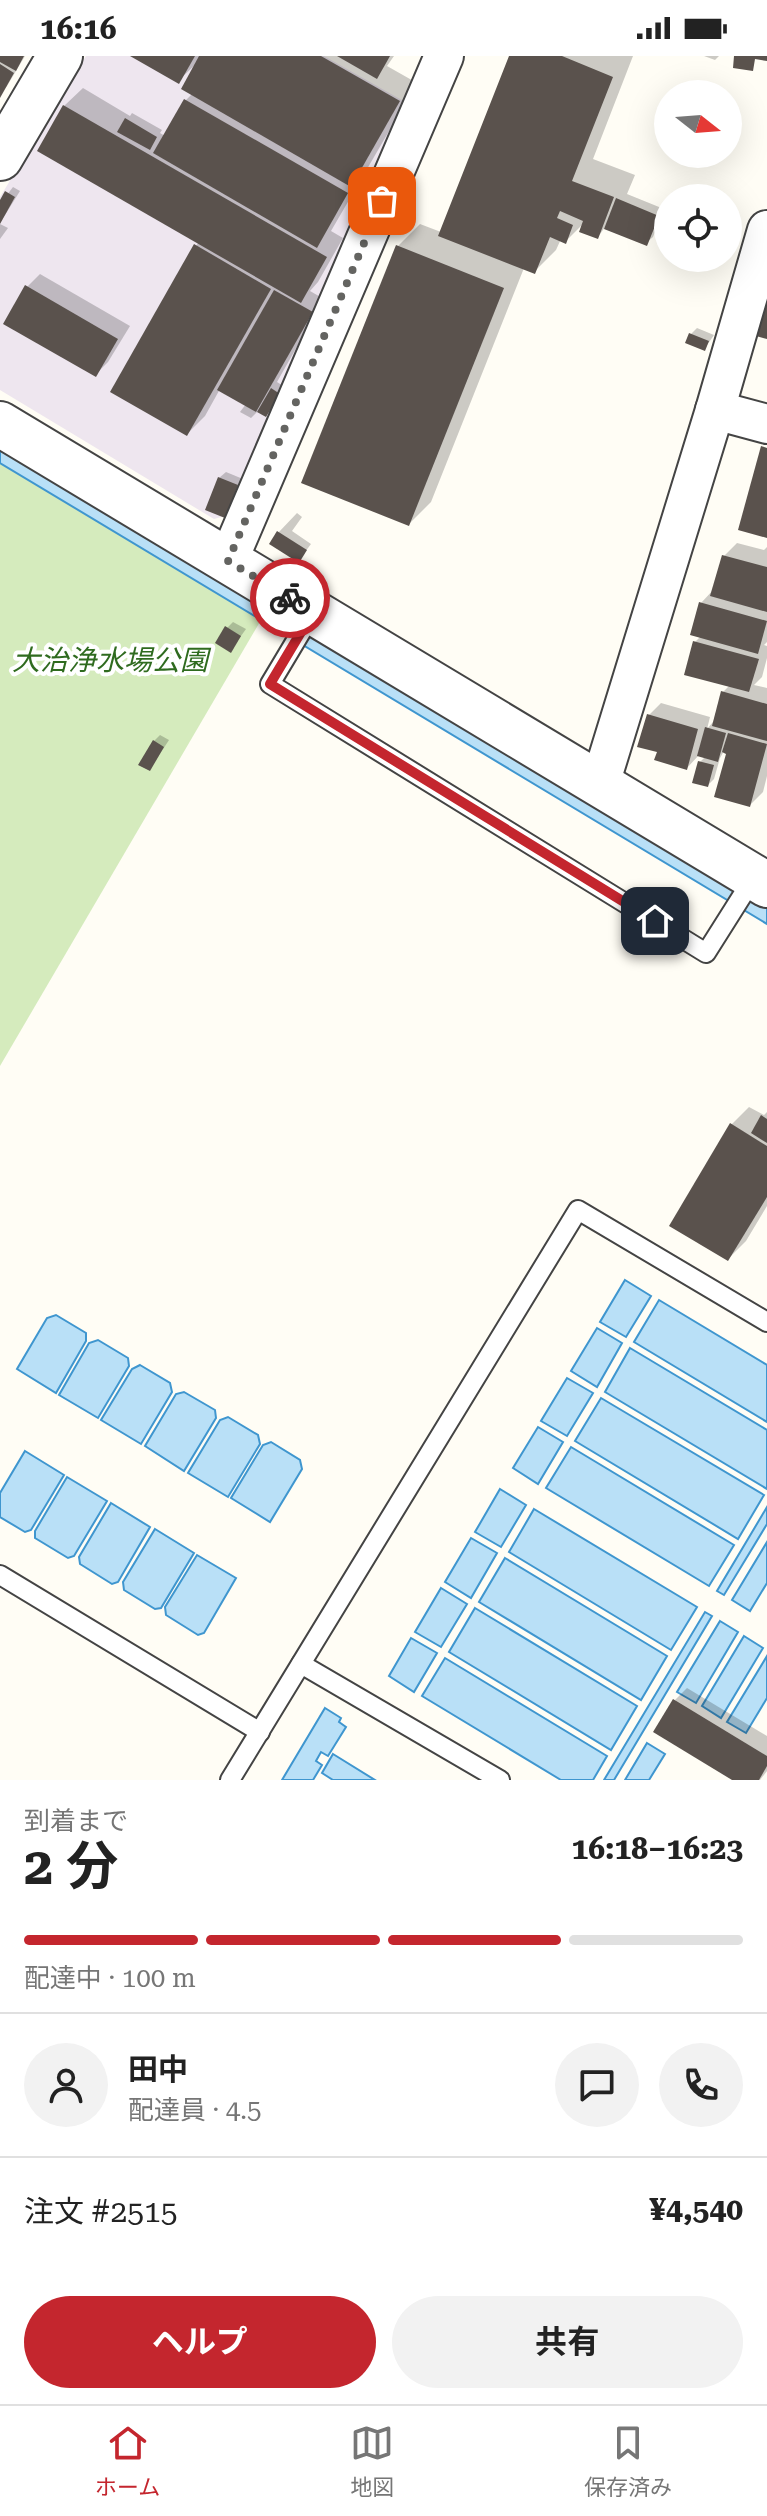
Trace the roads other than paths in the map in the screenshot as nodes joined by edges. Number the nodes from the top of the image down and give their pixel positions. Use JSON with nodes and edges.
{"nodes":[{"id":1,"x":60,"y":56,"type":"edge"},
{"id":2,"x":444,"y":56,"type":"edge"},
{"id":3,"x":0,"y":158,"type":"edge"},
{"id":4,"x":767,"y":230,"type":"edge"},
{"id":5,"x":715,"y":410,"type":"junction"},
{"id":6,"x":0,"y":424,"type":"edge"},
{"id":7,"x":767,"y":424,"type":"edge"},
{"id":8,"x":228,"y":561,"type":"junction"},
{"id":9,"x":305,"y":626,"type":"junction"},
{"id":10,"x":600,"y":784,"type":"junction"},
{"id":11,"x":751,"y":889,"type":"edge"},
{"id":12,"x":767,"y":1322,"type":"edge"},
{"id":13,"x":0,"y":1575,"type":"edge"},
{"id":14,"x":301,"y":1664,"type":"junction"},
{"id":15,"x":260,"y":1732,"type":"junction"},
{"id":16,"x":230,"y":1780,"type":"edge"},
{"id":17,"x":500,"y":1780,"type":"edge"}],
"edges":[{"from":1,"to":3,"type":"street"},
{"from":2,"to":8,"type":"street"},
{"from":4,"to":5,"type":"street"},
{"from":5,"to":7,"type":"street"},
{"from":5,"to":10,"type":"street"},
{"from":6,"to":8,"type":"street"},
{"from":8,"to":9,"type":"street"},
{"from":9,"to":10,"type":"street"},
{"from":9,"to":11,"type":"lane"},
{"from":10,"to":11,"type":"street"},
{"from":12,"to":14,"type":"lane"},
{"from":13,"to":15,"type":"lane"},
{"from":14,"to":15,"type":"lane"},
{"from":14,"to":17,"type":"lane"},
{"from":15,"to":16,"type":"lane"}]}
